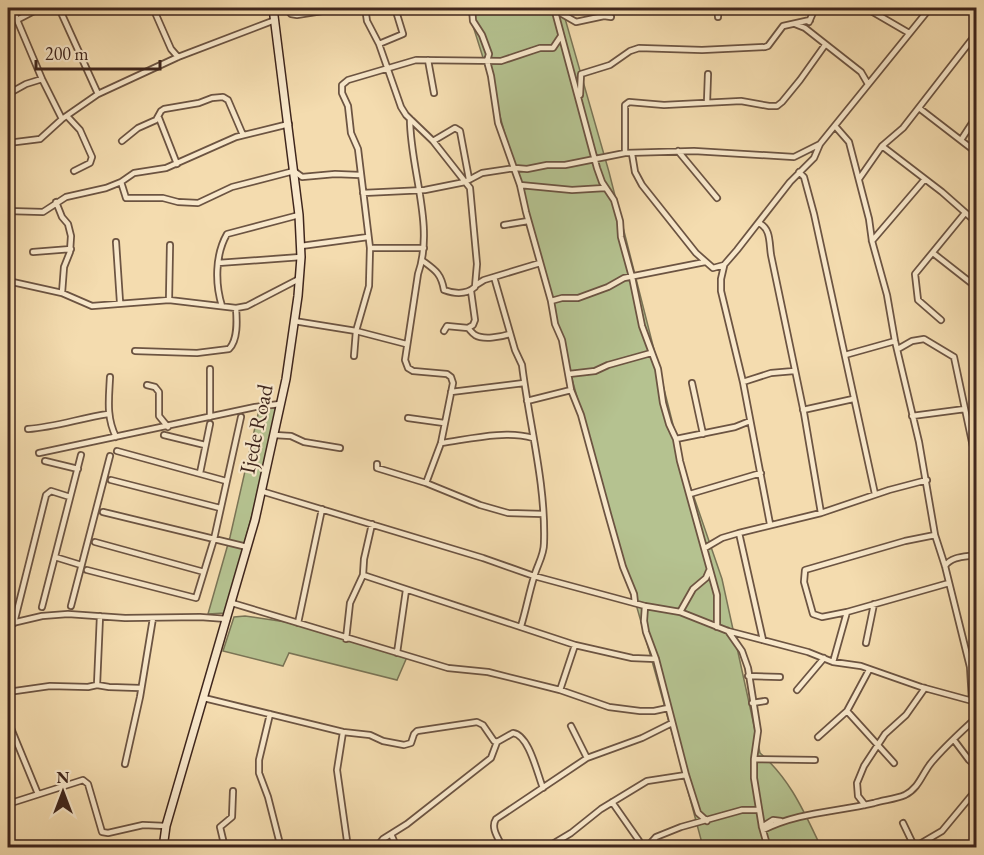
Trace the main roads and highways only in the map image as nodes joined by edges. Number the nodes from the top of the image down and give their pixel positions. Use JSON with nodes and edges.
{"nodes":[{"id":1,"x":273,"y":8,"type":"edge"},
{"id":2,"x":163,"y":848,"type":"edge"}],
"edges":[{"from":1,"to":2,"type":"main road","name":"Ijede Road"}]}
